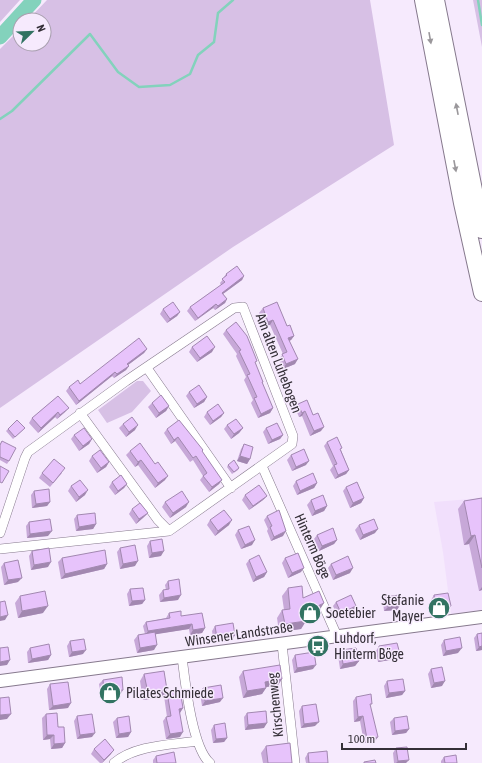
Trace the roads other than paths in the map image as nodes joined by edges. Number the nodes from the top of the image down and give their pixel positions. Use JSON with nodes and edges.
{"nodes":[{"id":1,"x":423,"y":0,"type":"edge"},
{"id":2,"x":436,"y":0,"type":"edge"},
{"id":3,"x":482,"y":230,"type":"edge"},
{"id":4,"x":482,"y":293,"type":"edge"},
{"id":5,"x":146,"y":368,"type":"junction"},
{"id":6,"x":80,"y":414,"type":"junction"},
{"id":7,"x":262,"y":466,"type":"junction"},
{"id":8,"x":231,"y":488,"type":"junction"},
{"id":9,"x":169,"y":531,"type":"junction"},
{"id":10,"x":0,"y":533,"type":"edge"},
{"id":11,"x":0,"y":549,"type":"edge"},
{"id":12,"x":482,"y":617,"type":"edge"},
{"id":13,"x":337,"y":636,"type":"junction"},
{"id":14,"x":282,"y":644,"type":"junction"},
{"id":15,"x":182,"y":657,"type":"junction"},
{"id":16,"x":0,"y":681,"type":"edge"},
{"id":17,"x":196,"y":741,"type":"junction"},
{"id":18,"x":114,"y":763,"type":"edge"},
{"id":19,"x":210,"y":763,"type":"edge"},
{"id":20,"x":295,"y":763,"type":"edge"}],
"edges":[{"from":1,"to":4,"type":"highway","one_way":true},
{"from":3,"to":2,"type":"highway","one_way":true},
{"from":5,"to":6,"type":"street","name":"Am alten Luhebogen"},
{"from":5,"to":7,"type":"street","name":"Am alten Luhebogen"},
{"from":5,"to":8,"type":"street"},
{"from":6,"to":9,"type":"street"},
{"from":6,"to":10,"type":"street","name":"Am alten Luhebogen"},
{"from":7,"to":8,"type":"street","name":"Am alten Luhebogen"},
{"from":7,"to":13,"type":"street","name":"Hinterm Böge"},
{"from":8,"to":9,"type":"street","name":"Am alten Luhebogen"},
{"from":9,"to":11,"type":"street","name":"Am alten Luhebogen"},
{"from":12,"to":13,"type":"main road","name":"Winsener Landstraße"},
{"from":13,"to":14,"type":"main road","name":"Winsener Landstraße"},
{"from":14,"to":15,"type":"main road","name":"Winsener Landstraße"},
{"from":14,"to":20,"type":"street","name":"Kirschenweg"},
{"from":15,"to":16,"type":"main road","name":"Winsener Landstraße"},
{"from":15,"to":17,"type":"street"},
{"from":17,"to":18,"type":"street"},
{"from":17,"to":19,"type":"street"}]}
